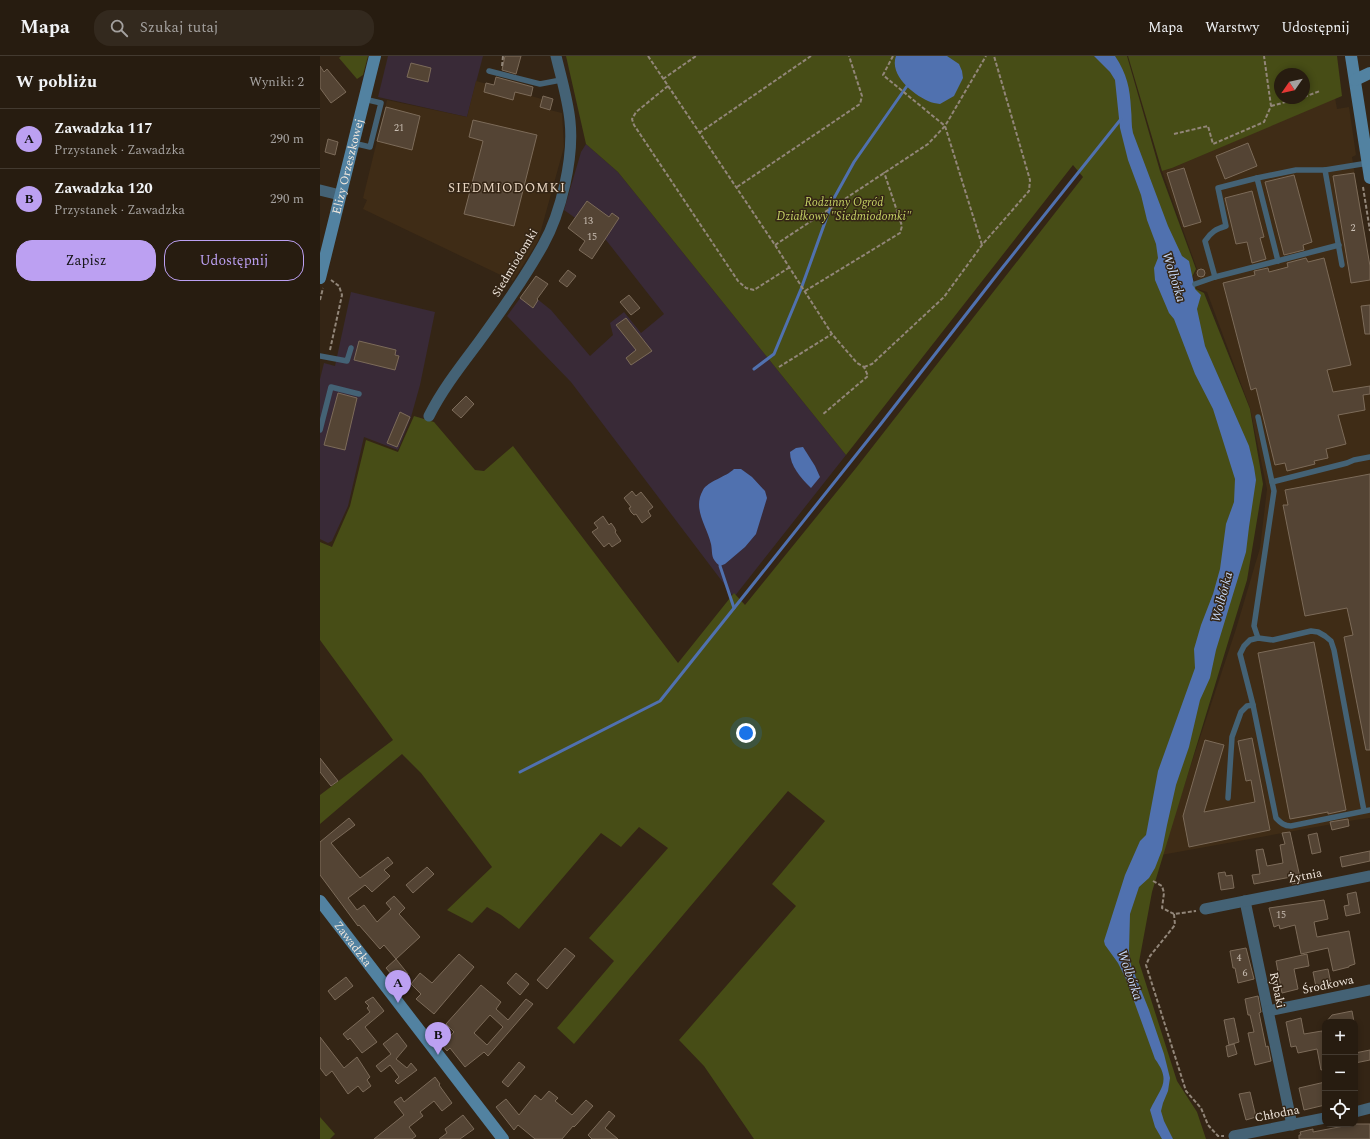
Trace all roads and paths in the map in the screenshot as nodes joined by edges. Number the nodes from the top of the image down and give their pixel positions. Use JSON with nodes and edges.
{"nodes":[{"id":1,"x":375,"y":56,"type":"edge"},
{"id":2,"x":503,"y":56,"type":"edge"},
{"id":3,"x":556,"y":56,"type":"edge"},
{"id":4,"x":648,"y":56,"type":"edge"},
{"id":5,"x":696,"y":56,"type":"edge"},
{"id":6,"x":811,"y":56,"type":"edge"},
{"id":7,"x":849,"y":56,"type":"edge"},
{"id":8,"x":893,"y":56,"type":"edge"},
{"id":9,"x":986,"y":56,"type":"edge"},
{"id":10,"x":994,"y":56,"type":"edge"},
{"id":11,"x":1264,"y":56,"type":"edge"},
{"id":12,"x":1351,"y":56,"type":"edge"},
{"id":13,"x":507,"y":67,"type":"dead end"},
{"id":14,"x":489,"y":71,"type":"dead end"},
{"id":15,"x":1370,"y":74,"type":"edge"},
{"id":16,"x":663,"y":79,"type":"junction"},
{"id":17,"x":562,"y":80,"type":"junction"},
{"id":18,"x":1355,"y":80,"type":"junction"},
{"id":19,"x":668,"y":86,"type":"junction"},
{"id":20,"x":1320,"y":91,"type":"dead end"},
{"id":21,"x":1310,"y":95,"type":"edge"},
{"id":22,"x":364,"y":99,"type":"junction"},
{"id":23,"x":1278,"y":104,"type":"edge"},
{"id":24,"x":1271,"y":106,"type":"junction"},
{"id":25,"x":945,"y":126,"type":"junction"},
{"id":26,"x":699,"y":133,"type":"junction"},
{"id":27,"x":1174,"y":134,"type":"dead end"},
{"id":28,"x":353,"y":142,"type":"junction"},
{"id":29,"x":1368,"y":163,"type":"junction"},
{"id":30,"x":1325,"y":170,"type":"junction"},
{"id":31,"x":884,"y":172,"type":"junction"},
{"id":32,"x":1257,"y":178,"type":"junction"},
{"id":33,"x":1370,"y":178,"type":"edge"},
{"id":34,"x":736,"y":188,"type":"junction"},
{"id":35,"x":320,"y":190,"type":"edge"},
{"id":36,"x":340,"y":195,"type":"junction"},
{"id":37,"x":775,"y":245,"type":"junction"},
{"id":38,"x":982,"y":245,"type":"junction"},
{"id":39,"x":1339,"y":245,"type":"junction"},
{"id":40,"x":1278,"y":261,"type":"junction"},
{"id":41,"x":1342,"y":265,"type":"dead end"},
{"id":42,"x":790,"y":267,"type":"junction"},
{"id":43,"x":320,"y":276,"type":"edge"},
{"id":44,"x":1215,"y":277,"type":"junction"},
{"id":45,"x":1195,"y":284,"type":"dead end"},
{"id":46,"x":805,"y":291,"type":"junction"},
{"id":47,"x":832,"y":334,"type":"junction"},
{"id":48,"x":351,"y":348,"type":"dead end"},
{"id":49,"x":321,"y":356,"type":"edge"},
{"id":50,"x":780,"y":367,"type":"dead end"},
{"id":51,"x":864,"y":367,"type":"junction"},
{"id":52,"x":359,"y":394,"type":"dead end"},
{"id":53,"x":822,"y":415,"type":"dead end"},
{"id":54,"x":428,"y":416,"type":"dead end"},
{"id":55,"x":1258,"y":417,"type":"dead end"},
{"id":56,"x":320,"y":428,"type":"edge"},
{"id":57,"x":1370,"y":457,"type":"edge"},
{"id":58,"x":1272,"y":482,"type":"junction"},
{"id":59,"x":1258,"y":638,"type":"junction"},
{"id":60,"x":1253,"y":705,"type":"junction"},
{"id":61,"x":1228,"y":798,"type":"dead end"},
{"id":62,"x":1367,"y":810,"type":"edge"},
{"id":63,"x":1370,"y":876,"type":"edge"},
{"id":64,"x":1153,"y":881,"type":"dead end"},
{"id":65,"x":320,"y":901,"type":"edge"},
{"id":66,"x":1245,"y":901,"type":"junction"},
{"id":67,"x":1205,"y":909,"type":"joint"},
{"id":68,"x":1174,"y":914,"type":"junction"},
{"id":69,"x":1370,"y":990,"type":"edge"},
{"id":70,"x":1268,"y":1011,"type":"junction"},
{"id":71,"x":1370,"y":1108,"type":"edge"},
{"id":72,"x":1358,"y":1111,"type":"edge"},
{"id":73,"x":1322,"y":1119,"type":"edge"},
{"id":74,"x":1292,"y":1124,"type":"junction"},
{"id":75,"x":1234,"y":1136,"type":"joint"},
{"id":76,"x":1217,"y":1138,"type":"edge"},
{"id":77,"x":503,"y":1139,"type":"edge"}],
"edges":[{"from":1,"to":22,"type":"street","name":"Elizy Orzeszkowej"},
{"from":2,"to":13,"type":"path"},
{"from":3,"to":17,"type":"street","name":"Siedmiodomki"},
{"from":4,"to":16,"type":"path"},
{"from":5,"to":16,"type":"path"},
{"from":6,"to":26,"type":"path"},
{"from":7,"to":34,"type":"path"},
{"from":8,"to":25,"type":"path"},
{"from":9,"to":25,"type":"path"},
{"from":10,"to":38,"type":"path"},
{"from":11,"to":24,"type":"path"},
{"from":12,"to":18,"type":"street"},
{"from":14,"to":17,"type":"lane"},
{"from":15,"to":18,"type":"street"},
{"from":16,"to":19,"type":"path"},
{"from":17,"to":54,"type":"street","name":"Siedmiodomki"},
{"from":18,"to":29,"type":"street"},
{"from":19,"to":26,"type":"path"},
{"from":19,"to":42,"type":"path"},
{"from":20,"to":21,"type":"path"},
{"from":22,"to":28,"type":"street","name":"Elizy Orzeszkowej"},
{"from":22,"to":28,"type":"lane"},
{"from":23,"to":24,"type":"path"},
{"from":24,"to":27,"type":"path"},
{"from":25,"to":31,"type":"path"},
{"from":25,"to":38,"type":"path"},
{"from":26,"to":34,"type":"path"},
{"from":28,"to":36,"type":"street","name":"Elizy Orzeszkowej"},
{"from":29,"to":30,"type":"lane"},
{"from":29,"to":33,"type":"street"},
{"from":30,"to":32,"type":"lane"},
{"from":30,"to":39,"type":"lane"},
{"from":31,"to":37,"type":"path"},
{"from":31,"to":46,"type":"path"},
{"from":32,"to":40,"type":"lane"},
{"from":32,"to":44,"type":"lane"},
{"from":34,"to":37,"type":"path"},
{"from":35,"to":36,"type":"street"},
{"from":36,"to":43,"type":"street","name":"Elizy Orzeszkowej"},
{"from":37,"to":42,"type":"path"},
{"from":38,"to":51,"type":"path"},
{"from":39,"to":40,"type":"lane"},
{"from":39,"to":41,"type":"lane"},
{"from":40,"to":44,"type":"lane"},
{"from":42,"to":46,"type":"path"},
{"from":43,"to":49,"type":"path"},
{"from":44,"to":45,"type":"lane"},
{"from":46,"to":47,"type":"path"},
{"from":47,"to":50,"type":"path"},
{"from":47,"to":51,"type":"path"},
{"from":48,"to":49,"type":"lane"},
{"from":51,"to":53,"type":"path"},
{"from":52,"to":56,"type":"lane"},
{"from":55,"to":58,"type":"lane"},
{"from":57,"to":58,"type":"lane"},
{"from":58,"to":59,"type":"lane"},
{"from":59,"to":60,"type":"lane"},
{"from":59,"to":62,"type":"lane"},
{"from":60,"to":61,"type":"lane"},
{"from":60,"to":62,"type":"lane"},
{"from":63,"to":66,"type":"street","name":"Żytnia"},
{"from":64,"to":68,"type":"path"},
{"from":65,"to":77,"type":"street","name":"Zawadzka"},
{"from":66,"to":67,"type":"street"},
{"from":66,"to":70,"type":"street","name":"Rybaki"},
{"from":67,"to":68,"type":"path"},
{"from":68,"to":76,"type":"path"},
{"from":69,"to":70,"type":"street","name":"Środkowa"},
{"from":70,"to":74,"type":"street","name":"Rybaki"},
{"from":71,"to":72,"type":"street"},
{"from":73,"to":74,"type":"street","name":"Chłodna"},
{"from":74,"to":75,"type":"street","name":"Chłodna"},
{"from":75,"to":76,"type":"path"}]}
